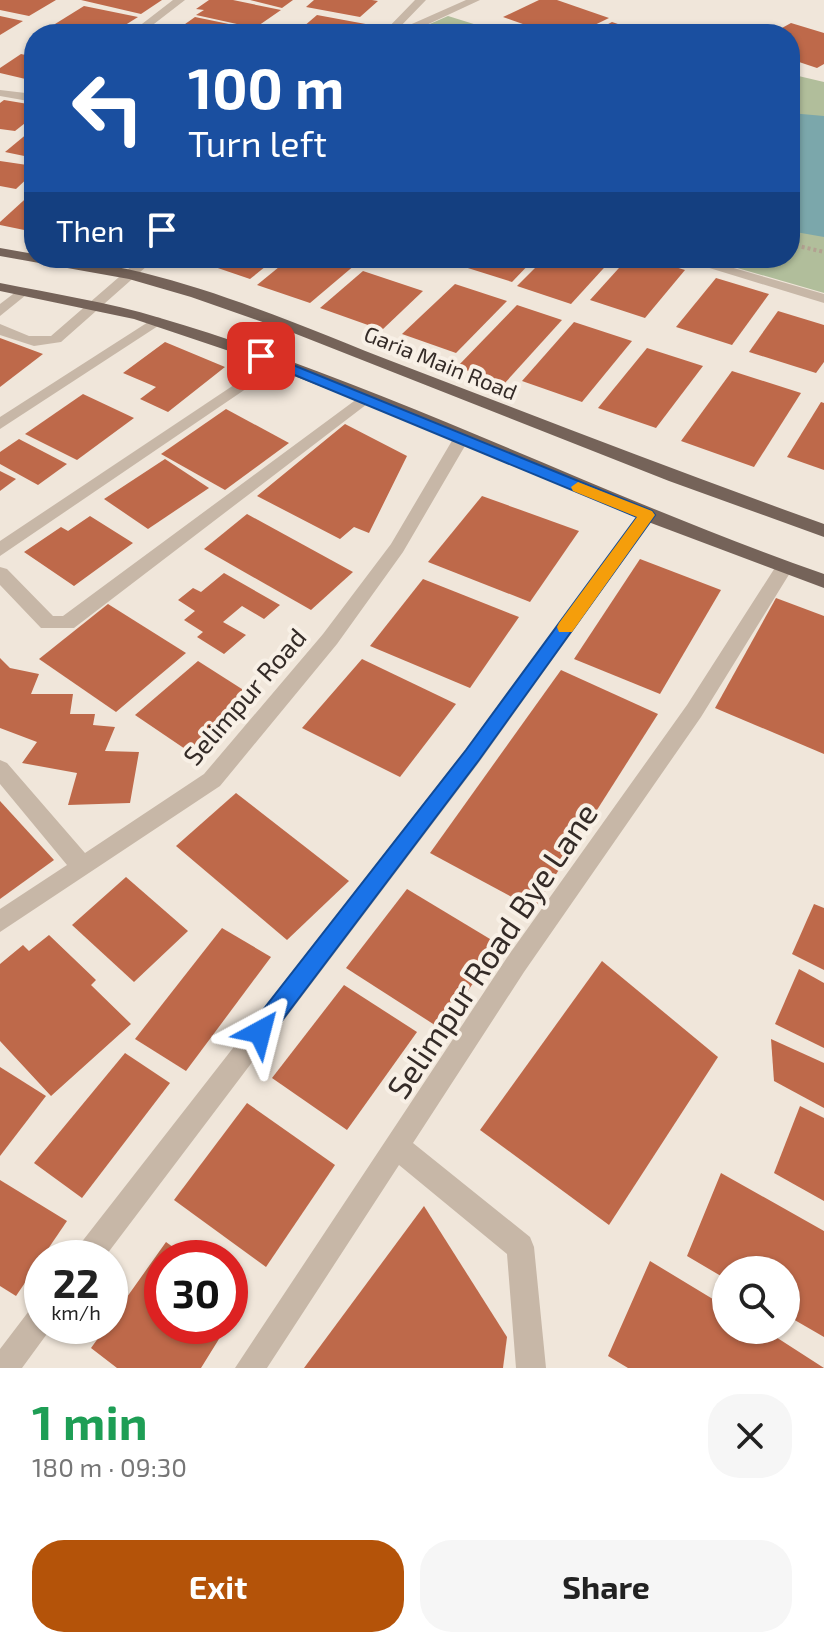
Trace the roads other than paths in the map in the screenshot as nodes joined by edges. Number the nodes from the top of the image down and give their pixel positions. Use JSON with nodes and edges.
{"nodes":[{"id":1,"x":180,"y":0,"type":"edge"},
{"id":2,"x":421,"y":0,"type":"edge"},
{"id":3,"x":475,"y":0,"type":"edge"},
{"id":4,"x":148,"y":24,"type":"edge"},
{"id":5,"x":397,"y":24,"type":"edge"},
{"id":6,"x":421,"y":24,"type":"edge"},
{"id":7,"x":0,"y":93,"type":"edge"},
{"id":8,"x":24,"y":97,"type":"edge"},
{"id":9,"x":0,"y":252,"type":"edge"},
{"id":10,"x":24,"y":256,"type":"edge"},
{"id":11,"x":91,"y":268,"type":"edge"},
{"id":12,"x":138,"y":268,"type":"edge"},
{"id":13,"x":718,"y":268,"type":"edge"},
{"id":14,"x":131,"y":275,"type":"junction"},
{"id":15,"x":1,"y":289,"type":"edge"},
{"id":16,"x":21,"y":292,"type":"junction"},
{"id":17,"x":824,"y":299,"type":"edge"},
{"id":18,"x":95,"y":308,"type":"junction"},
{"id":19,"x":0,"y":312,"type":"edge"},
{"id":20,"x":156,"y":321,"type":"junction"},
{"id":21,"x":0,"y":328,"type":"edge"},
{"id":22,"x":276,"y":362,"type":"junction"},
{"id":23,"x":365,"y":398,"type":"junction"},
{"id":24,"x":0,"y":424,"type":"edge"},
{"id":25,"x":461,"y":439,"type":"junction"},
{"id":26,"x":647,"y":515,"type":"junction"},
{"id":27,"x":824,"y":531,"type":"edge"},
{"id":28,"x":0,"y":550,"type":"edge"},
{"id":29,"x":784,"y":568,"type":"junction"},
{"id":30,"x":0,"y":574,"type":"edge"},
{"id":31,"x":824,"y":581,"type":"edge"},
{"id":32,"x":0,"y":769,"type":"edge"},
{"id":33,"x":83,"y":867,"type":"junction"},
{"id":34,"x":0,"y":922,"type":"edge"},
{"id":35,"x":396,"y":1146,"type":"junction"},
{"id":36,"x":101,"y":1240,"type":"edge"},
{"id":37,"x":24,"y":1341,"type":"edge"},
{"id":38,"x":4,"y":1368,"type":"edge"},
{"id":39,"x":250,"y":1368,"type":"edge"},
{"id":40,"x":531,"y":1368,"type":"edge"}],
"edges":[{"from":1,"to":4,"type":"street"},
{"from":2,"to":5,"type":"street"},
{"from":3,"to":6,"type":"street"},
{"from":7,"to":8,"type":"street"},
{"from":9,"to":10,"type":"main road","name":"Garia Main Road"},
{"from":11,"to":14,"type":"main road","name":"Garia Main Road"},
{"from":12,"to":14,"type":"street"},
{"from":13,"to":17,"type":"street"},
{"from":14,"to":18,"type":"street"},
{"from":14,"to":27,"type":"main road","name":"Garia Main Road"},
{"from":15,"to":16,"type":"main road"},
{"from":16,"to":18,"type":"main road"},
{"from":16,"to":19,"type":"street"},
{"from":18,"to":20,"type":"main road"},
{"from":18,"to":21,"type":"street"},
{"from":20,"to":22,"type":"main road"},
{"from":20,"to":24,"type":"street"},
{"from":22,"to":23,"type":"main road"},
{"from":22,"to":28,"type":"street"},
{"from":23,"to":25,"type":"main road"},
{"from":23,"to":30,"type":"street"},
{"from":25,"to":26,"type":"main road"},
{"from":25,"to":33,"type":"street","name":"Selimpur Road"},
{"from":26,"to":29,"type":"main road"},
{"from":26,"to":36,"type":"street"},
{"from":29,"to":31,"type":"main road"},
{"from":29,"to":35,"type":"street","name":"Selimpur Road Bye Lane"},
{"from":32,"to":33,"type":"street"},
{"from":33,"to":34,"type":"street","name":"Selimpur Road"},
{"from":35,"to":39,"type":"street","name":"Selimpur Road Bye Lane"},
{"from":35,"to":40,"type":"street"},
{"from":37,"to":38,"type":"street"}]}
